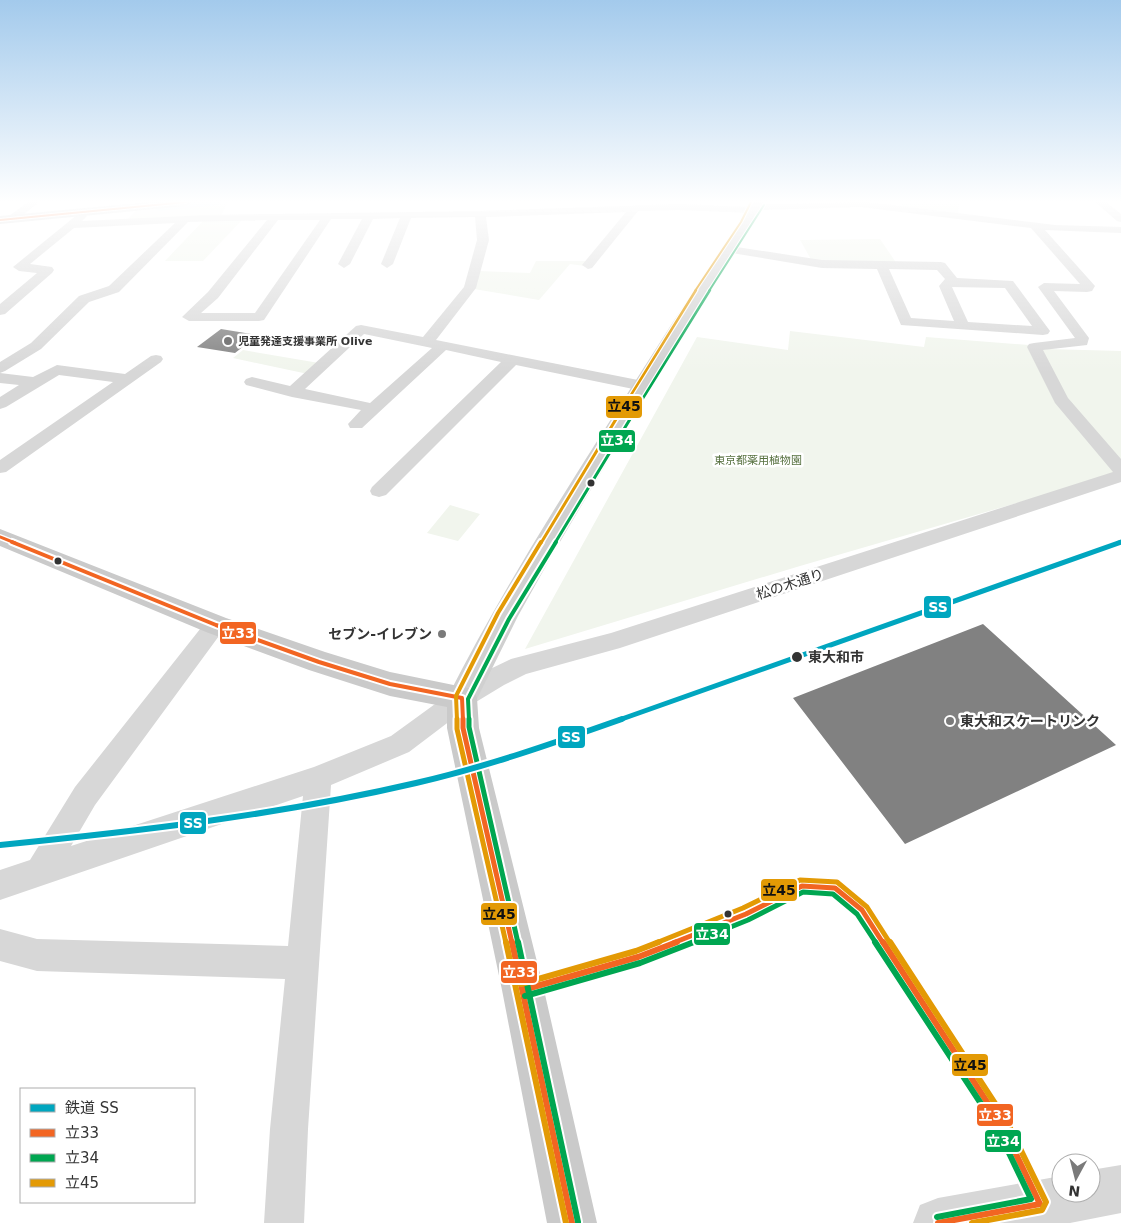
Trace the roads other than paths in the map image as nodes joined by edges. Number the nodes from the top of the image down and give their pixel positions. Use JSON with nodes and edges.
{"nodes":[{"id":1,"x":29,"y":259,"type":"edge"},
{"id":2,"x":144,"y":259,"type":"edge"},
{"id":3,"x":237,"y":259,"type":"edge"},
{"id":4,"x":298,"y":259,"type":"edge"},
{"id":5,"x":347,"y":259,"type":"edge"},
{"id":6,"x":389,"y":259,"type":"edge"},
{"id":7,"x":478,"y":259,"type":"edge"},
{"id":8,"x":593,"y":259,"type":"edge"},
{"id":9,"x":724,"y":259,"type":"edge"},
{"id":10,"x":790,"y":259,"type":"edge"},
{"id":11,"x":1065,"y":259,"type":"edge"},
{"id":12,"x":344,"y":264,"type":"dead end"},
{"id":13,"x":387,"y":264,"type":"dead end"},
{"id":14,"x":588,"y":265,"type":"dead end"},
{"id":15,"x":882,"y":266,"type":"junction"},
{"id":16,"x":953,"y":282,"type":"junction"},
{"id":17,"x":0,"y":311,"type":"edge"},
{"id":18,"x":964,"y":326,"type":"junction"},
{"id":19,"x":435,"y":343,"type":"junction"},
{"id":20,"x":156,"y":359,"type":"dead end"},
{"id":21,"x":513,"y":359,"type":"junction"},
{"id":22,"x":0,"y":368,"type":"edge"},
{"id":23,"x":0,"y":378,"type":"edge"},
{"id":24,"x":128,"y":379,"type":"junction"},
{"id":25,"x":35,"y":382,"type":"junction"},
{"id":26,"x":252,"y":382,"type":"dead end"},
{"id":27,"x":643,"y":386,"type":"junction"},
{"id":28,"x":292,"y":392,"type":"junction"},
{"id":29,"x":0,"y":404,"type":"edge"},
{"id":30,"x":372,"y":408,"type":"junction"},
{"id":31,"x":356,"y":424,"type":"dead end"},
{"id":32,"x":0,"y":468,"type":"edge"},
{"id":33,"x":1121,"y":470,"type":"edge"},
{"id":34,"x":1121,"y":476,"type":"edge"},
{"id":35,"x":379,"y":491,"type":"dead end"},
{"id":36,"x":0,"y":537,"type":"edge"},
{"id":37,"x":216,"y":625,"type":"junction"},
{"id":38,"x":462,"y":698,"type":"junction"},
{"id":39,"x":318,"y":778,"type":"junction"},
{"id":40,"x":41,"y":870,"type":"junction"},
{"id":41,"x":0,"y":885,"type":"edge"},
{"id":42,"x":0,"y":945,"type":"edge"},
{"id":43,"x":303,"y":962,"type":"junction"},
{"id":44,"x":1121,"y":1189,"type":"edge"},
{"id":45,"x":284,"y":1223,"type":"edge"},
{"id":46,"x":572,"y":1223,"type":"edge"},
{"id":47,"x":938,"y":1223,"type":"edge"}],
"edges":[{"from":1,"to":17,"type":"street"},
{"from":2,"to":22,"type":"street"},
{"from":3,"to":4,"type":"street"},
{"from":5,"to":12,"type":"street"},
{"from":6,"to":13,"type":"street"},
{"from":7,"to":19,"type":"street"},
{"from":8,"to":14,"type":"street"},
{"from":9,"to":27,"type":"main road"},
{"from":10,"to":15,"type":"street"},
{"from":11,"to":33,"type":"street"},
{"from":15,"to":16,"type":"street"},
{"from":15,"to":18,"type":"street"},
{"from":16,"to":18,"type":"street"},
{"from":16,"to":18,"type":"street"},
{"from":19,"to":21,"type":"street"},
{"from":19,"to":28,"type":"street"},
{"from":19,"to":30,"type":"street"},
{"from":20,"to":24,"type":"street"},
{"from":21,"to":27,"type":"street"},
{"from":21,"to":35,"type":"street"},
{"from":23,"to":25,"type":"street"},
{"from":24,"to":25,"type":"street"},
{"from":24,"to":32,"type":"street"},
{"from":25,"to":29,"type":"street"},
{"from":26,"to":28,"type":"street"},
{"from":27,"to":38,"type":"main road"},
{"from":28,"to":30,"type":"street"},
{"from":30,"to":31,"type":"street"},
{"from":34,"to":38,"type":"street","name":"松の木通り"},
{"from":36,"to":37,"type":"main road"},
{"from":37,"to":38,"type":"main road"},
{"from":37,"to":40,"type":"street"},
{"from":38,"to":39,"type":"street","name":"松の木通り"},
{"from":38,"to":46,"type":"main road"},
{"from":39,"to":40,"type":"street","name":"松の木通り"},
{"from":39,"to":43,"type":"street"},
{"from":40,"to":41,"type":"street","name":"松の木通り"},
{"from":42,"to":43,"type":"street"},
{"from":43,"to":45,"type":"street"},
{"from":44,"to":47,"type":"street"}]}
